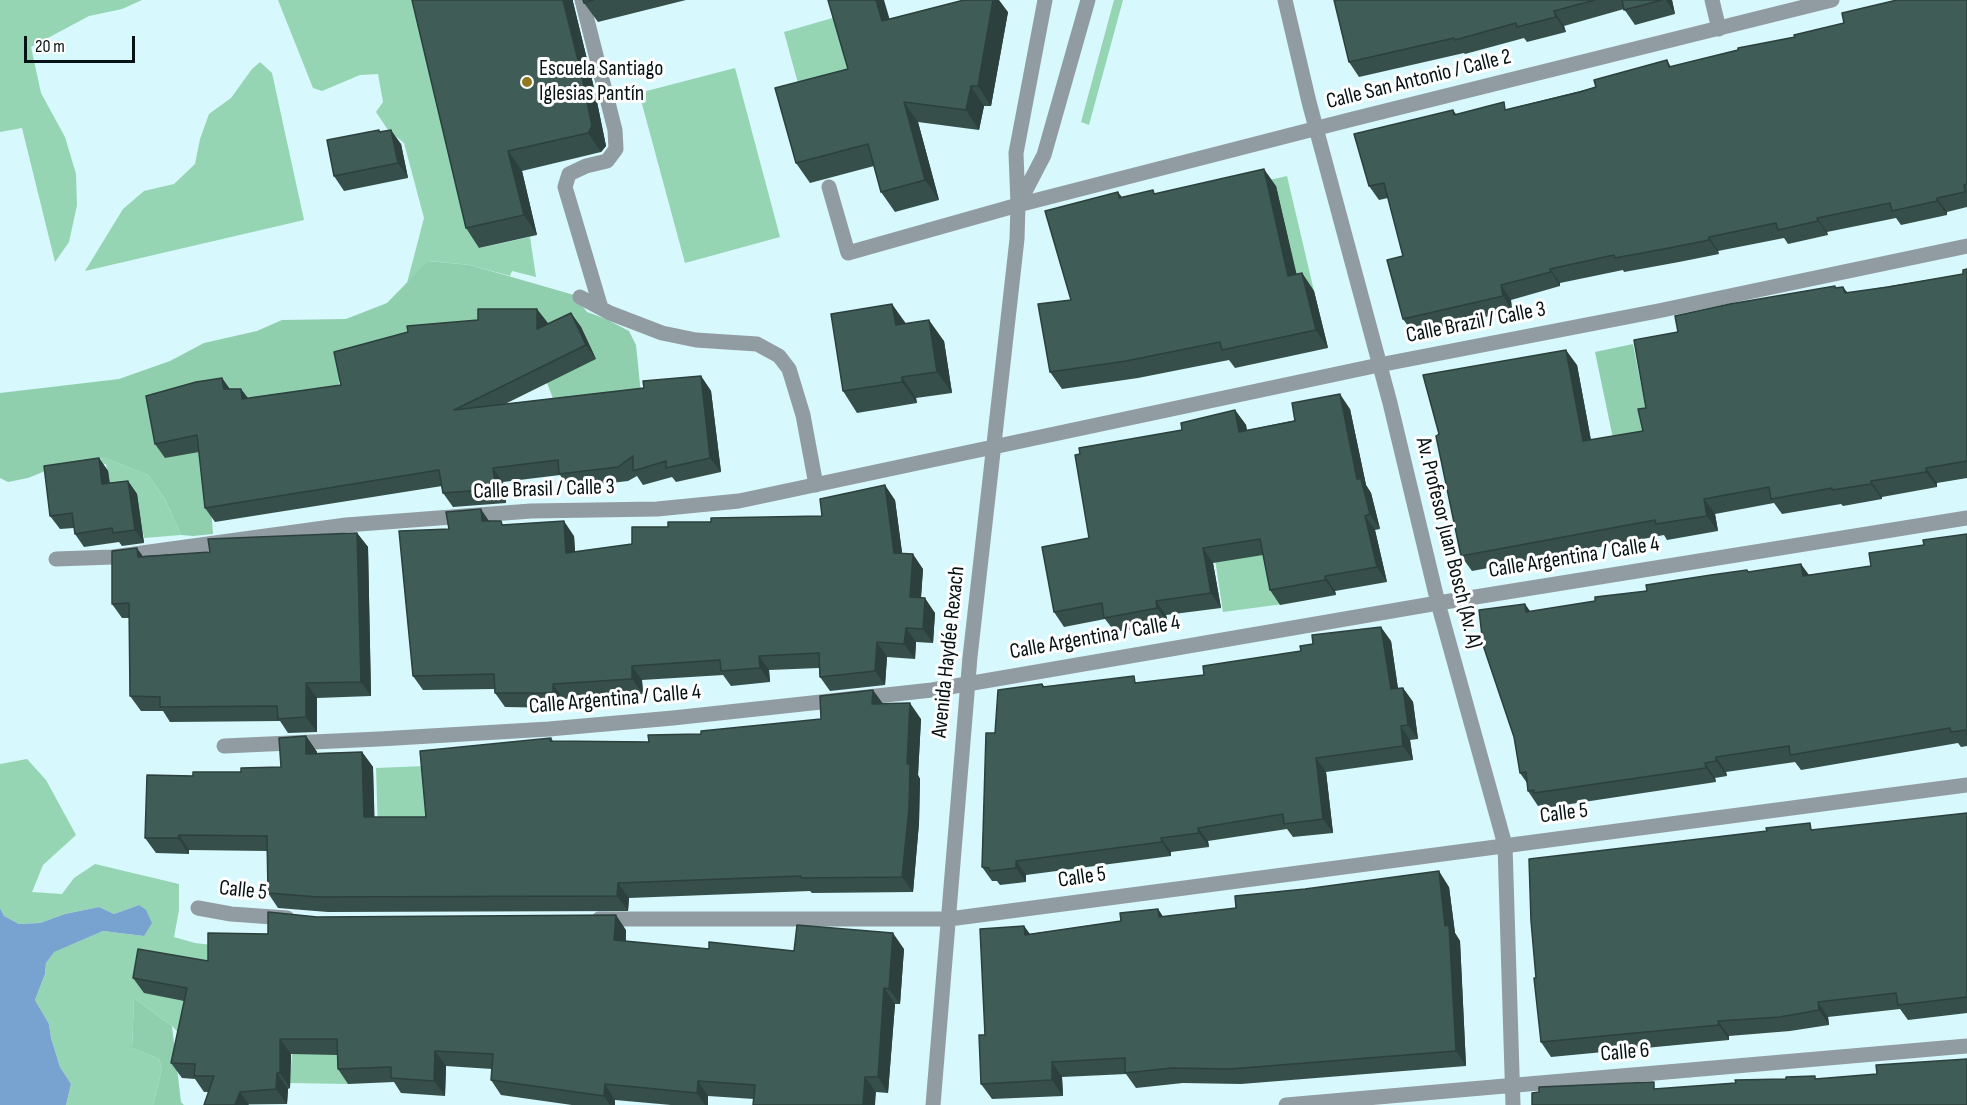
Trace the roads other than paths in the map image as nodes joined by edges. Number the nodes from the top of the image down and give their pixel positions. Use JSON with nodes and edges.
{"nodes":[{"id":1,"x":582,"y":0,"type":"edge"},
{"id":2,"x":1045,"y":0,"type":"edge"},
{"id":3,"x":1088,"y":0,"type":"edge"},
{"id":4,"x":1285,"y":0,"type":"edge"},
{"id":5,"x":1712,"y":0,"type":"edge"},
{"id":6,"x":1832,"y":0,"type":"edge"},
{"id":7,"x":1719,"y":28,"type":"junction"},
{"id":8,"x":1317,"y":129,"type":"junction"},
{"id":9,"x":829,"y":188,"type":"dead end"},
{"id":10,"x":1018,"y":205,"type":"junction"},
{"id":11,"x":1967,"y":246,"type":"edge"},
{"id":12,"x":580,"y":297,"type":"dead end"},
{"id":13,"x":602,"y":308,"type":"junction"},
{"id":14,"x":1379,"y":365,"type":"junction"},
{"id":15,"x":993,"y":447,"type":"junction"},
{"id":16,"x":816,"y":485,"type":"junction"},
{"id":17,"x":1967,"y":518,"type":"edge"},
{"id":18,"x":56,"y":559,"type":"dead end"},
{"id":19,"x":1438,"y":603,"type":"junction"},
{"id":20,"x":968,"y":684,"type":"junction"},
{"id":21,"x":224,"y":746,"type":"dead end"},
{"id":22,"x":1967,"y":785,"type":"edge"},
{"id":23,"x":1505,"y":845,"type":"junction"},
{"id":24,"x":198,"y":908,"type":"dead end"},
{"id":25,"x":949,"y":919,"type":"junction"},
{"id":26,"x":306,"y":920,"type":"edge"},
{"id":27,"x":588,"y":920,"type":"edge"},
{"id":28,"x":1967,"y":1046,"type":"edge"},
{"id":29,"x":1512,"y":1086,"type":"junction"},
{"id":30,"x":933,"y":1105,"type":"edge"},
{"id":31,"x":1286,"y":1105,"type":"edge"},
{"id":32,"x":1513,"y":1105,"type":"edge"}],
"edges":[{"from":1,"to":13,"type":"street"},
{"from":2,"to":10,"type":"street","name":"Avenida Haydée Rexach"},
{"from":3,"to":10,"type":"street","name":"Avenida Haydée Rexach"},
{"from":4,"to":8,"type":"street","name":"Av. Profesor Juan Bosch (Av. A)"},
{"from":5,"to":7,"type":"street"},
{"from":6,"to":7,"type":"street","name":"Calle San Antonio / Calle 2"},
{"from":7,"to":8,"type":"street","name":"Calle San Antonio / Calle 2"},
{"from":8,"to":10,"type":"street","name":"Calle San Antonio / Calle 2"},
{"from":8,"to":14,"type":"street","name":"Av. Profesor Juan Bosch (Av. A)"},
{"from":9,"to":10,"type":"street","name":"Calle San Antonio / Calle 2"},
{"from":10,"to":15,"type":"street","name":"Avenida Haydée Rexach"},
{"from":11,"to":14,"type":"street","name":"Calle Brazil / Calle 3"},
{"from":12,"to":13,"type":"street"},
{"from":13,"to":16,"type":"street"},
{"from":14,"to":15,"type":"street","name":"Calle Brazil / Calle 3"},
{"from":14,"to":19,"type":"street","name":"Av. Profesor Juan Bosch (Av. A)"},
{"from":15,"to":16,"type":"street","name":"Calle Brasil / Calle 3"},
{"from":15,"to":20,"type":"street","name":"Avenida Haydée Rexach"},
{"from":16,"to":18,"type":"street","name":"Calle Brasil / Calle 3"},
{"from":17,"to":19,"type":"street","name":"Calle Argentina / Calle 4"},
{"from":19,"to":20,"type":"street","name":"Calle Argentina / Calle 4"},
{"from":19,"to":23,"type":"street","name":"Av. Profesor Juan Bosch (Av. A)"},
{"from":20,"to":21,"type":"street","name":"Calle Argentina / Calle 4"},
{"from":20,"to":25,"type":"street","name":"Avenida Haydée Rexach"},
{"from":22,"to":23,"type":"street","name":"Calle 5"},
{"from":23,"to":25,"type":"street","name":"Calle 5"},
{"from":23,"to":29,"type":"street","name":"Av. Profesor Juan Bosch (Av. A)"},
{"from":24,"to":26,"type":"street","name":"Calle 5"},
{"from":25,"to":27,"type":"street","name":"Calle 5"},
{"from":25,"to":30,"type":"street","name":"Avenida Haydée Rexach"},
{"from":28,"to":29,"type":"street","name":"Calle 6"},
{"from":29,"to":31,"type":"street","name":"Calle 6"},
{"from":29,"to":32,"type":"street","name":"Av. Profesor Juan Bosch (Av. A)"}]}
